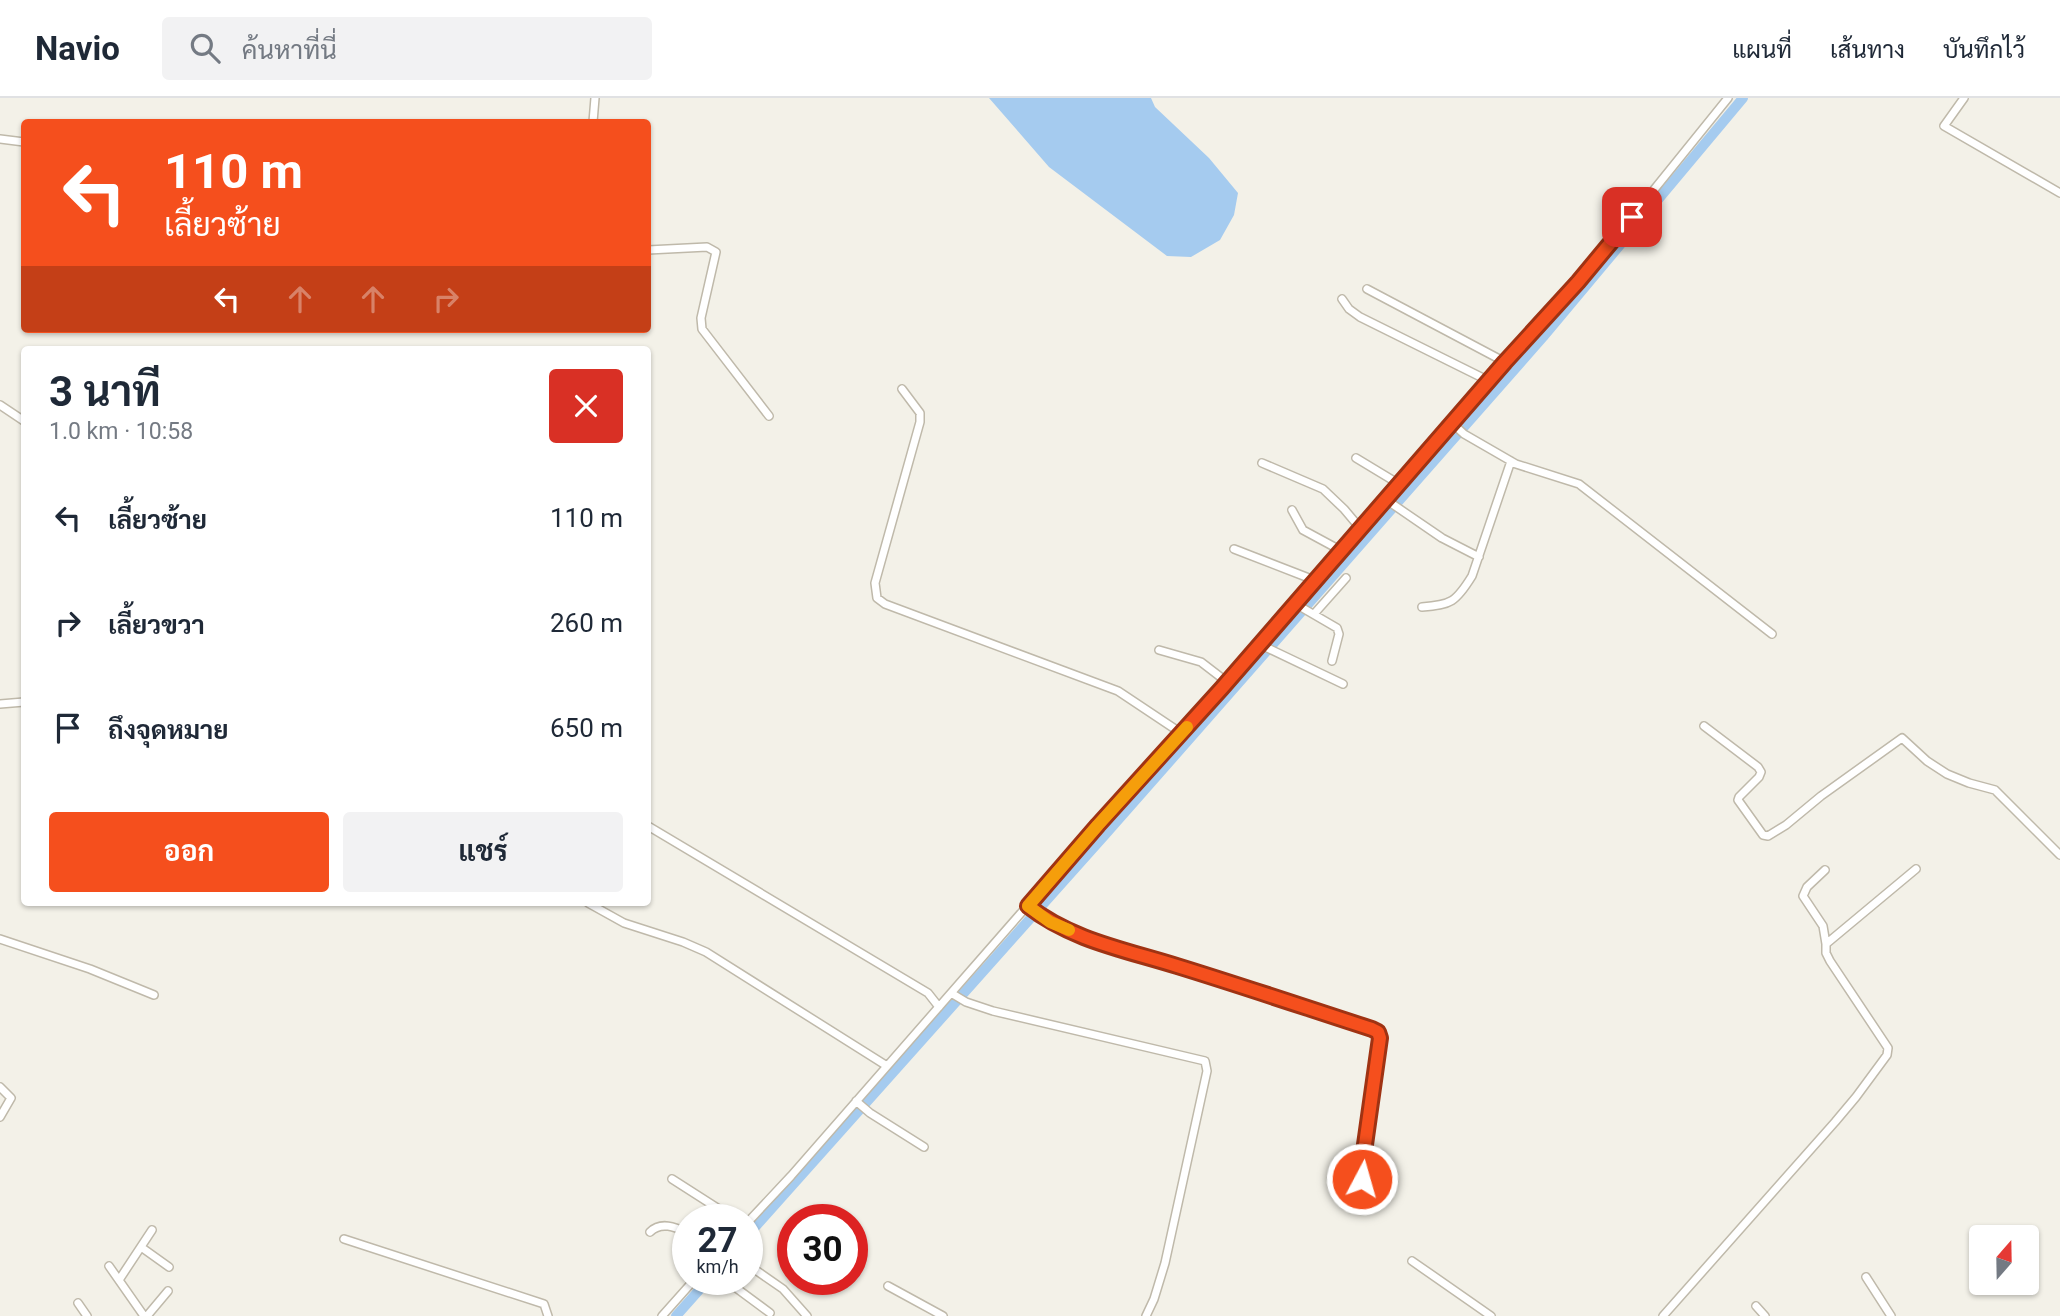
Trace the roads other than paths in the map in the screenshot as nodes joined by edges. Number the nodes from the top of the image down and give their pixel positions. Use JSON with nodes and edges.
{"nodes":[{"id":1,"x":595,"y":98,"type":"edge"},
{"id":2,"x":1728,"y":98,"type":"edge"},
{"id":3,"x":1964,"y":98,"type":"edge"},
{"id":4,"x":593,"y":119,"type":"edge"},
{"id":5,"x":0,"y":139,"type":"edge"},
{"id":6,"x":21,"y":142,"type":"edge"},
{"id":7,"x":2060,"y":193,"type":"edge"},
{"id":8,"x":651,"y":250,"type":"edge"},
{"id":9,"x":1367,"y":289,"type":"dead end"},
{"id":10,"x":1342,"y":299,"type":"dead end"},
{"id":11,"x":1505,"y":362,"type":"junction"},
{"id":12,"x":1489,"y":381,"type":"junction"},
{"id":13,"x":902,"y":389,"type":"dead end"},
{"id":14,"x":0,"y":405,"type":"edge"},
{"id":15,"x":769,"y":416,"type":"dead end"},
{"id":16,"x":21,"y":419,"type":"edge"},
{"id":17,"x":1458,"y":428,"type":"junction"},
{"id":18,"x":1356,"y":458,"type":"dead end"},
{"id":19,"x":1511,"y":461,"type":"junction"},
{"id":20,"x":1262,"y":463,"type":"dead end"},
{"id":21,"x":1399,"y":484,"type":"junction"},
{"id":22,"x":1392,"y":504,"type":"junction"},
{"id":23,"x":1292,"y":510,"type":"dead end"},
{"id":24,"x":1360,"y":528,"type":"junction"},
{"id":25,"x":1234,"y":549,"type":"dead end"},
{"id":26,"x":1340,"y":550,"type":"junction"},
{"id":27,"x":1479,"y":557,"type":"junction"},
{"id":28,"x":1346,"y":578,"type":"dead end"},
{"id":29,"x":1314,"y":580,"type":"junction"},
{"id":30,"x":1294,"y":603,"type":"junction"},
{"id":31,"x":1422,"y":607,"type":"dead end"},
{"id":32,"x":1314,"y":614,"type":"junction"},
{"id":33,"x":1772,"y":634,"type":"dead end"},
{"id":34,"x":1259,"y":644,"type":"junction"},
{"id":35,"x":1159,"y":650,"type":"dead end"},
{"id":36,"x":1332,"y":661,"type":"dead end"},
{"id":37,"x":1227,"y":682,"type":"junction"},
{"id":38,"x":1343,"y":684,"type":"dead end"},
{"id":39,"x":21,"y":702,"type":"edge"},
{"id":40,"x":0,"y":704,"type":"edge"},
{"id":41,"x":1704,"y":726,"type":"dead end"},
{"id":42,"x":1181,"y":733,"type":"junction"},
{"id":43,"x":651,"y":828,"type":"edge"},
{"id":44,"x":2060,"y":855,"type":"edge"},
{"id":45,"x":1916,"y":869,"type":"dead end"},
{"id":46,"x":1825,"y":870,"type":"dead end"},
{"id":47,"x":593,"y":906,"type":"edge"},
{"id":48,"x":1033,"y":910,"type":"junction"},
{"id":49,"x":0,"y":939,"type":"edge"},
{"id":50,"x":1826,"y":944,"type":"junction"},
{"id":51,"x":155,"y":995,"type":"dead end"},
{"id":52,"x":953,"y":995,"type":"junction"},
{"id":53,"x":939,"y":1007,"type":"junction"},
{"id":54,"x":887,"y":1066,"type":"junction"},
{"id":55,"x":0,"y":1087,"type":"edge"},
{"id":56,"x":858,"y":1103,"type":"junction"},
{"id":57,"x":0,"y":1117,"type":"edge"},
{"id":58,"x":925,"y":1147,"type":"dead end"},
{"id":59,"x":672,"y":1179,"type":"dead end"},
{"id":60,"x":1386,"y":1197,"type":"dead end"},
{"id":61,"x":711,"y":1204,"type":"edge"},
{"id":62,"x":763,"y":1206,"type":"edge"},
{"id":63,"x":672,"y":1228,"type":"edge"},
{"id":64,"x":152,"y":1230,"type":"dead end"},
{"id":65,"x":650,"y":1232,"type":"dead end"},
{"id":66,"x":344,"y":1239,"type":"dead end"},
{"id":67,"x":141,"y":1247,"type":"junction"},
{"id":68,"x":1412,"y":1261,"type":"dead end"},
{"id":69,"x":109,"y":1266,"type":"dead end"},
{"id":70,"x":169,"y":1267,"type":"dead end"},
{"id":71,"x":763,"y":1275,"type":"edge"},
{"id":72,"x":1866,"y":1277,"type":"dead end"},
{"id":73,"x":119,"y":1280,"type":"junction"},
{"id":74,"x":888,"y":1286,"type":"dead end"},
{"id":75,"x":168,"y":1291,"type":"dead end"},
{"id":76,"x":681,"y":1295,"type":"edge"},
{"id":77,"x":746,"y":1295,"type":"edge"},
{"id":78,"x":78,"y":1303,"type":"dead end"},
{"id":79,"x":1756,"y":1306,"type":"dead end"},
{"id":80,"x":770,"y":1313,"type":"dead end"},
{"id":81,"x":87,"y":1316,"type":"edge"},
{"id":82,"x":146,"y":1316,"type":"edge"},
{"id":83,"x":548,"y":1316,"type":"edge"},
{"id":84,"x":662,"y":1316,"type":"edge"},
{"id":85,"x":807,"y":1316,"type":"edge"},
{"id":86,"x":943,"y":1316,"type":"edge"},
{"id":87,"x":1146,"y":1316,"type":"edge"},
{"id":88,"x":1491,"y":1316,"type":"edge"},
{"id":89,"x":1663,"y":1316,"type":"edge"},
{"id":90,"x":1765,"y":1316,"type":"edge"},
{"id":91,"x":1891,"y":1316,"type":"edge"}],
"edges":[{"from":1,"to":4,"type":"street"},
{"from":2,"to":11,"type":"street"},
{"from":3,"to":7,"type":"street"},
{"from":5,"to":6,"type":"street"},
{"from":8,"to":15,"type":"street"},
{"from":9,"to":11,"type":"street"},
{"from":10,"to":12,"type":"street"},
{"from":11,"to":12,"type":"street"},
{"from":12,"to":17,"type":"street"},
{"from":13,"to":42,"type":"street"},
{"from":14,"to":16,"type":"street"},
{"from":17,"to":19,"type":"street"},
{"from":17,"to":21,"type":"street"},
{"from":18,"to":21,"type":"street"},
{"from":19,"to":27,"type":"street"},
{"from":19,"to":33,"type":"street"},
{"from":20,"to":24,"type":"street"},
{"from":21,"to":22,"type":"street"},
{"from":22,"to":24,"type":"street"},
{"from":22,"to":27,"type":"street"},
{"from":23,"to":26,"type":"street"},
{"from":24,"to":26,"type":"street"},
{"from":25,"to":29,"type":"street"},
{"from":26,"to":29,"type":"street"},
{"from":27,"to":31,"type":"street"},
{"from":28,"to":32,"type":"street"},
{"from":29,"to":30,"type":"street"},
{"from":30,"to":32,"type":"street"},
{"from":30,"to":34,"type":"street"},
{"from":32,"to":36,"type":"street"},
{"from":34,"to":37,"type":"street"},
{"from":34,"to":38,"type":"street"},
{"from":35,"to":37,"type":"street"},
{"from":37,"to":42,"type":"street"},
{"from":39,"to":40,"type":"street"},
{"from":41,"to":44,"type":"street"},
{"from":42,"to":48,"type":"street"},
{"from":43,"to":53,"type":"street"},
{"from":45,"to":50,"type":"street"},
{"from":46,"to":50,"type":"street"},
{"from":47,"to":54,"type":"street"},
{"from":48,"to":52,"type":"street"},
{"from":48,"to":60,"type":"street"},
{"from":49,"to":51,"type":"street"},
{"from":50,"to":89,"type":"street"},
{"from":52,"to":53,"type":"street"},
{"from":52,"to":87,"type":"street"},
{"from":53,"to":54,"type":"street"},
{"from":54,"to":56,"type":"street"},
{"from":55,"to":57,"type":"street"},
{"from":56,"to":58,"type":"street"},
{"from":56,"to":62,"type":"street"},
{"from":59,"to":61,"type":"street"},
{"from":63,"to":65,"type":"street"},
{"from":64,"to":67,"type":"street"},
{"from":66,"to":83,"type":"street"},
{"from":67,"to":70,"type":"street"},
{"from":67,"to":73,"type":"street"},
{"from":68,"to":88,"type":"street"},
{"from":69,"to":73,"type":"street"},
{"from":71,"to":85,"type":"street"},
{"from":72,"to":91,"type":"street"},
{"from":73,"to":82,"type":"street"},
{"from":74,"to":86,"type":"street"},
{"from":75,"to":82,"type":"street"},
{"from":76,"to":84,"type":"street"},
{"from":77,"to":80,"type":"street"},
{"from":78,"to":81,"type":"street"},
{"from":79,"to":90,"type":"street"}]}
